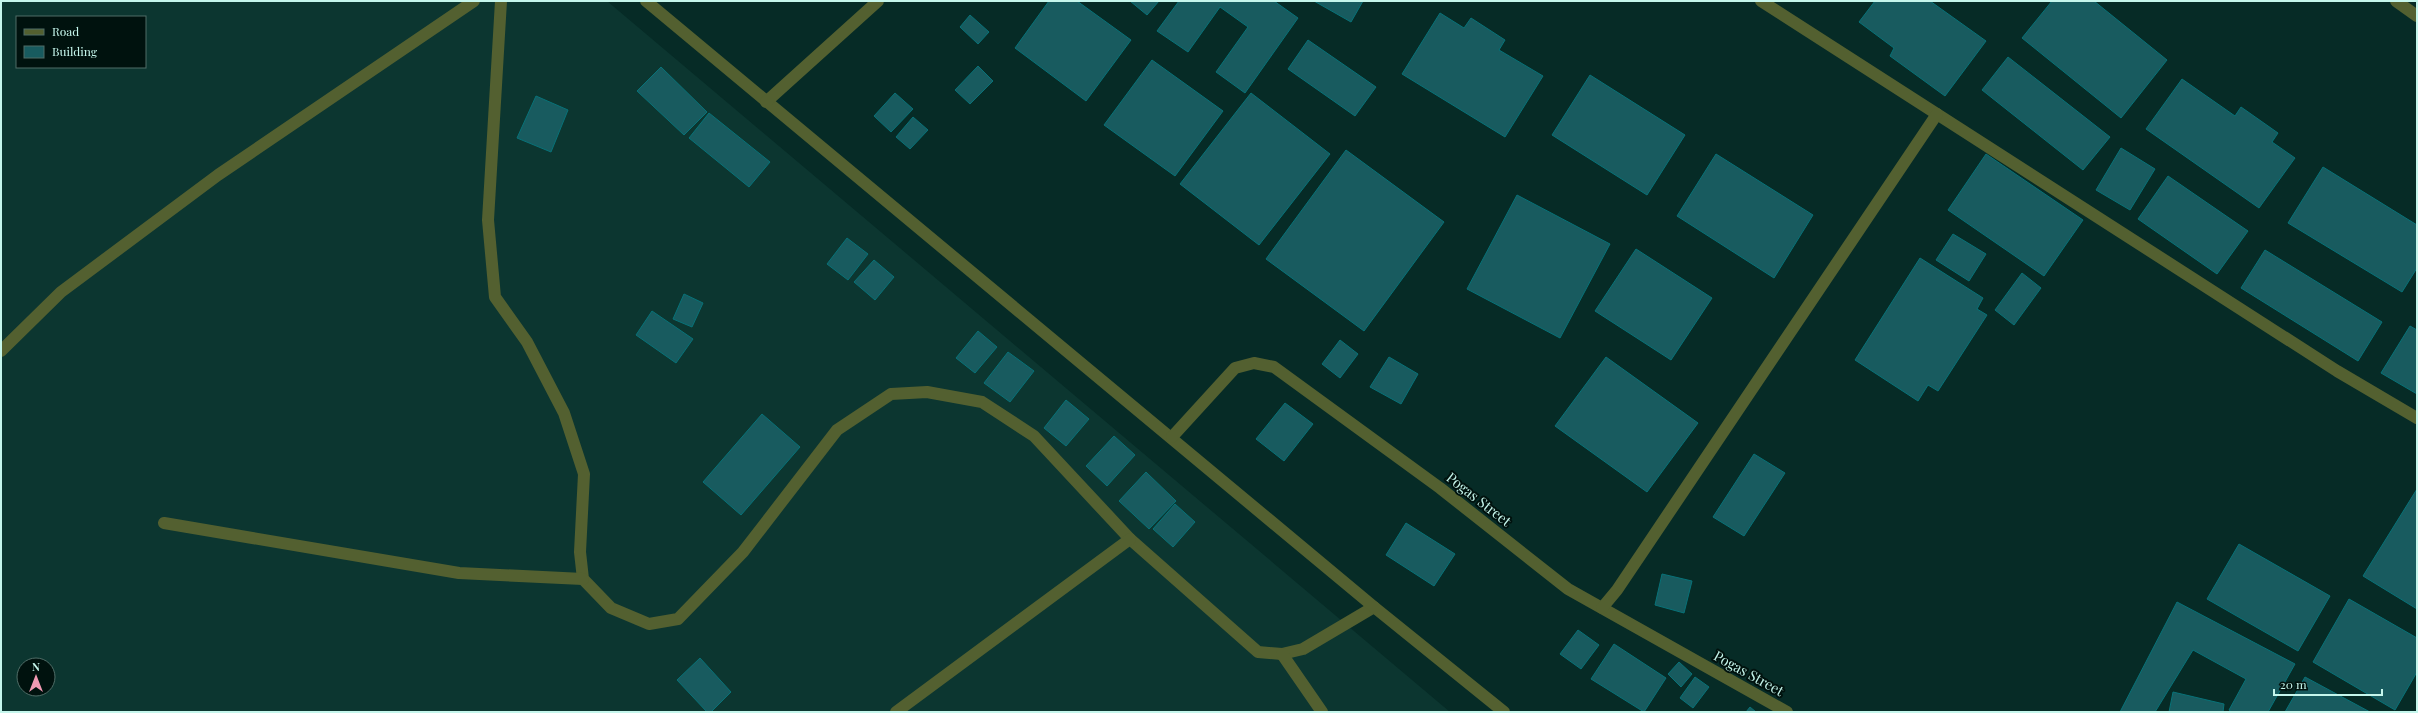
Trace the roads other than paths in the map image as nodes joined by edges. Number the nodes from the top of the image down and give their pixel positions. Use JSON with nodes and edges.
{"nodes":[{"id":1,"x":474,"y":1,"type":"edge"},
{"id":2,"x":501,"y":1,"type":"edge"},
{"id":3,"x":646,"y":1,"type":"edge"},
{"id":4,"x":878,"y":1,"type":"edge"},
{"id":5,"x":1761,"y":1,"type":"edge"},
{"id":6,"x":2396,"y":1,"type":"edge"},
{"id":7,"x":2417,"y":16,"type":"edge"},
{"id":8,"x":766,"y":102,"type":"junction"},
{"id":9,"x":1937,"y":114,"type":"junction"},
{"id":10,"x":1,"y":351,"type":"edge"},
{"id":11,"x":2417,"y":418,"type":"edge"},
{"id":12,"x":1172,"y":437,"type":"junction"},
{"id":13,"x":164,"y":523,"type":"dead end"},
{"id":14,"x":1130,"y":539,"type":"junction"},
{"id":15,"x":583,"y":579,"type":"junction"},
{"id":16,"x":1374,"y":607,"type":"junction"},
{"id":17,"x":1602,"y":608,"type":"junction"},
{"id":18,"x":1282,"y":654,"type":"junction"},
{"id":19,"x":896,"y":712,"type":"edge"},
{"id":20,"x":1322,"y":712,"type":"edge"},
{"id":21,"x":1504,"y":712,"type":"edge"},
{"id":22,"x":1787,"y":712,"type":"edge"}],
"edges":[{"from":1,"to":10,"type":"street"},
{"from":2,"to":15,"type":"street"},
{"from":3,"to":8,"type":"street"},
{"from":4,"to":8,"type":"street"},
{"from":5,"to":9,"type":"street"},
{"from":6,"to":7,"type":"street"},
{"from":8,"to":12,"type":"street"},
{"from":9,"to":11,"type":"street"},
{"from":9,"to":17,"type":"street"},
{"from":12,"to":16,"type":"street"},
{"from":12,"to":17,"type":"street","name":"Pogas Street"},
{"from":13,"to":15,"type":"street"},
{"from":14,"to":15,"type":"street"},
{"from":14,"to":18,"type":"street"},
{"from":14,"to":19,"type":"street"},
{"from":16,"to":18,"type":"street"},
{"from":16,"to":21,"type":"street"},
{"from":17,"to":22,"type":"street","name":"Pogas Street"},
{"from":18,"to":20,"type":"street"}]}
